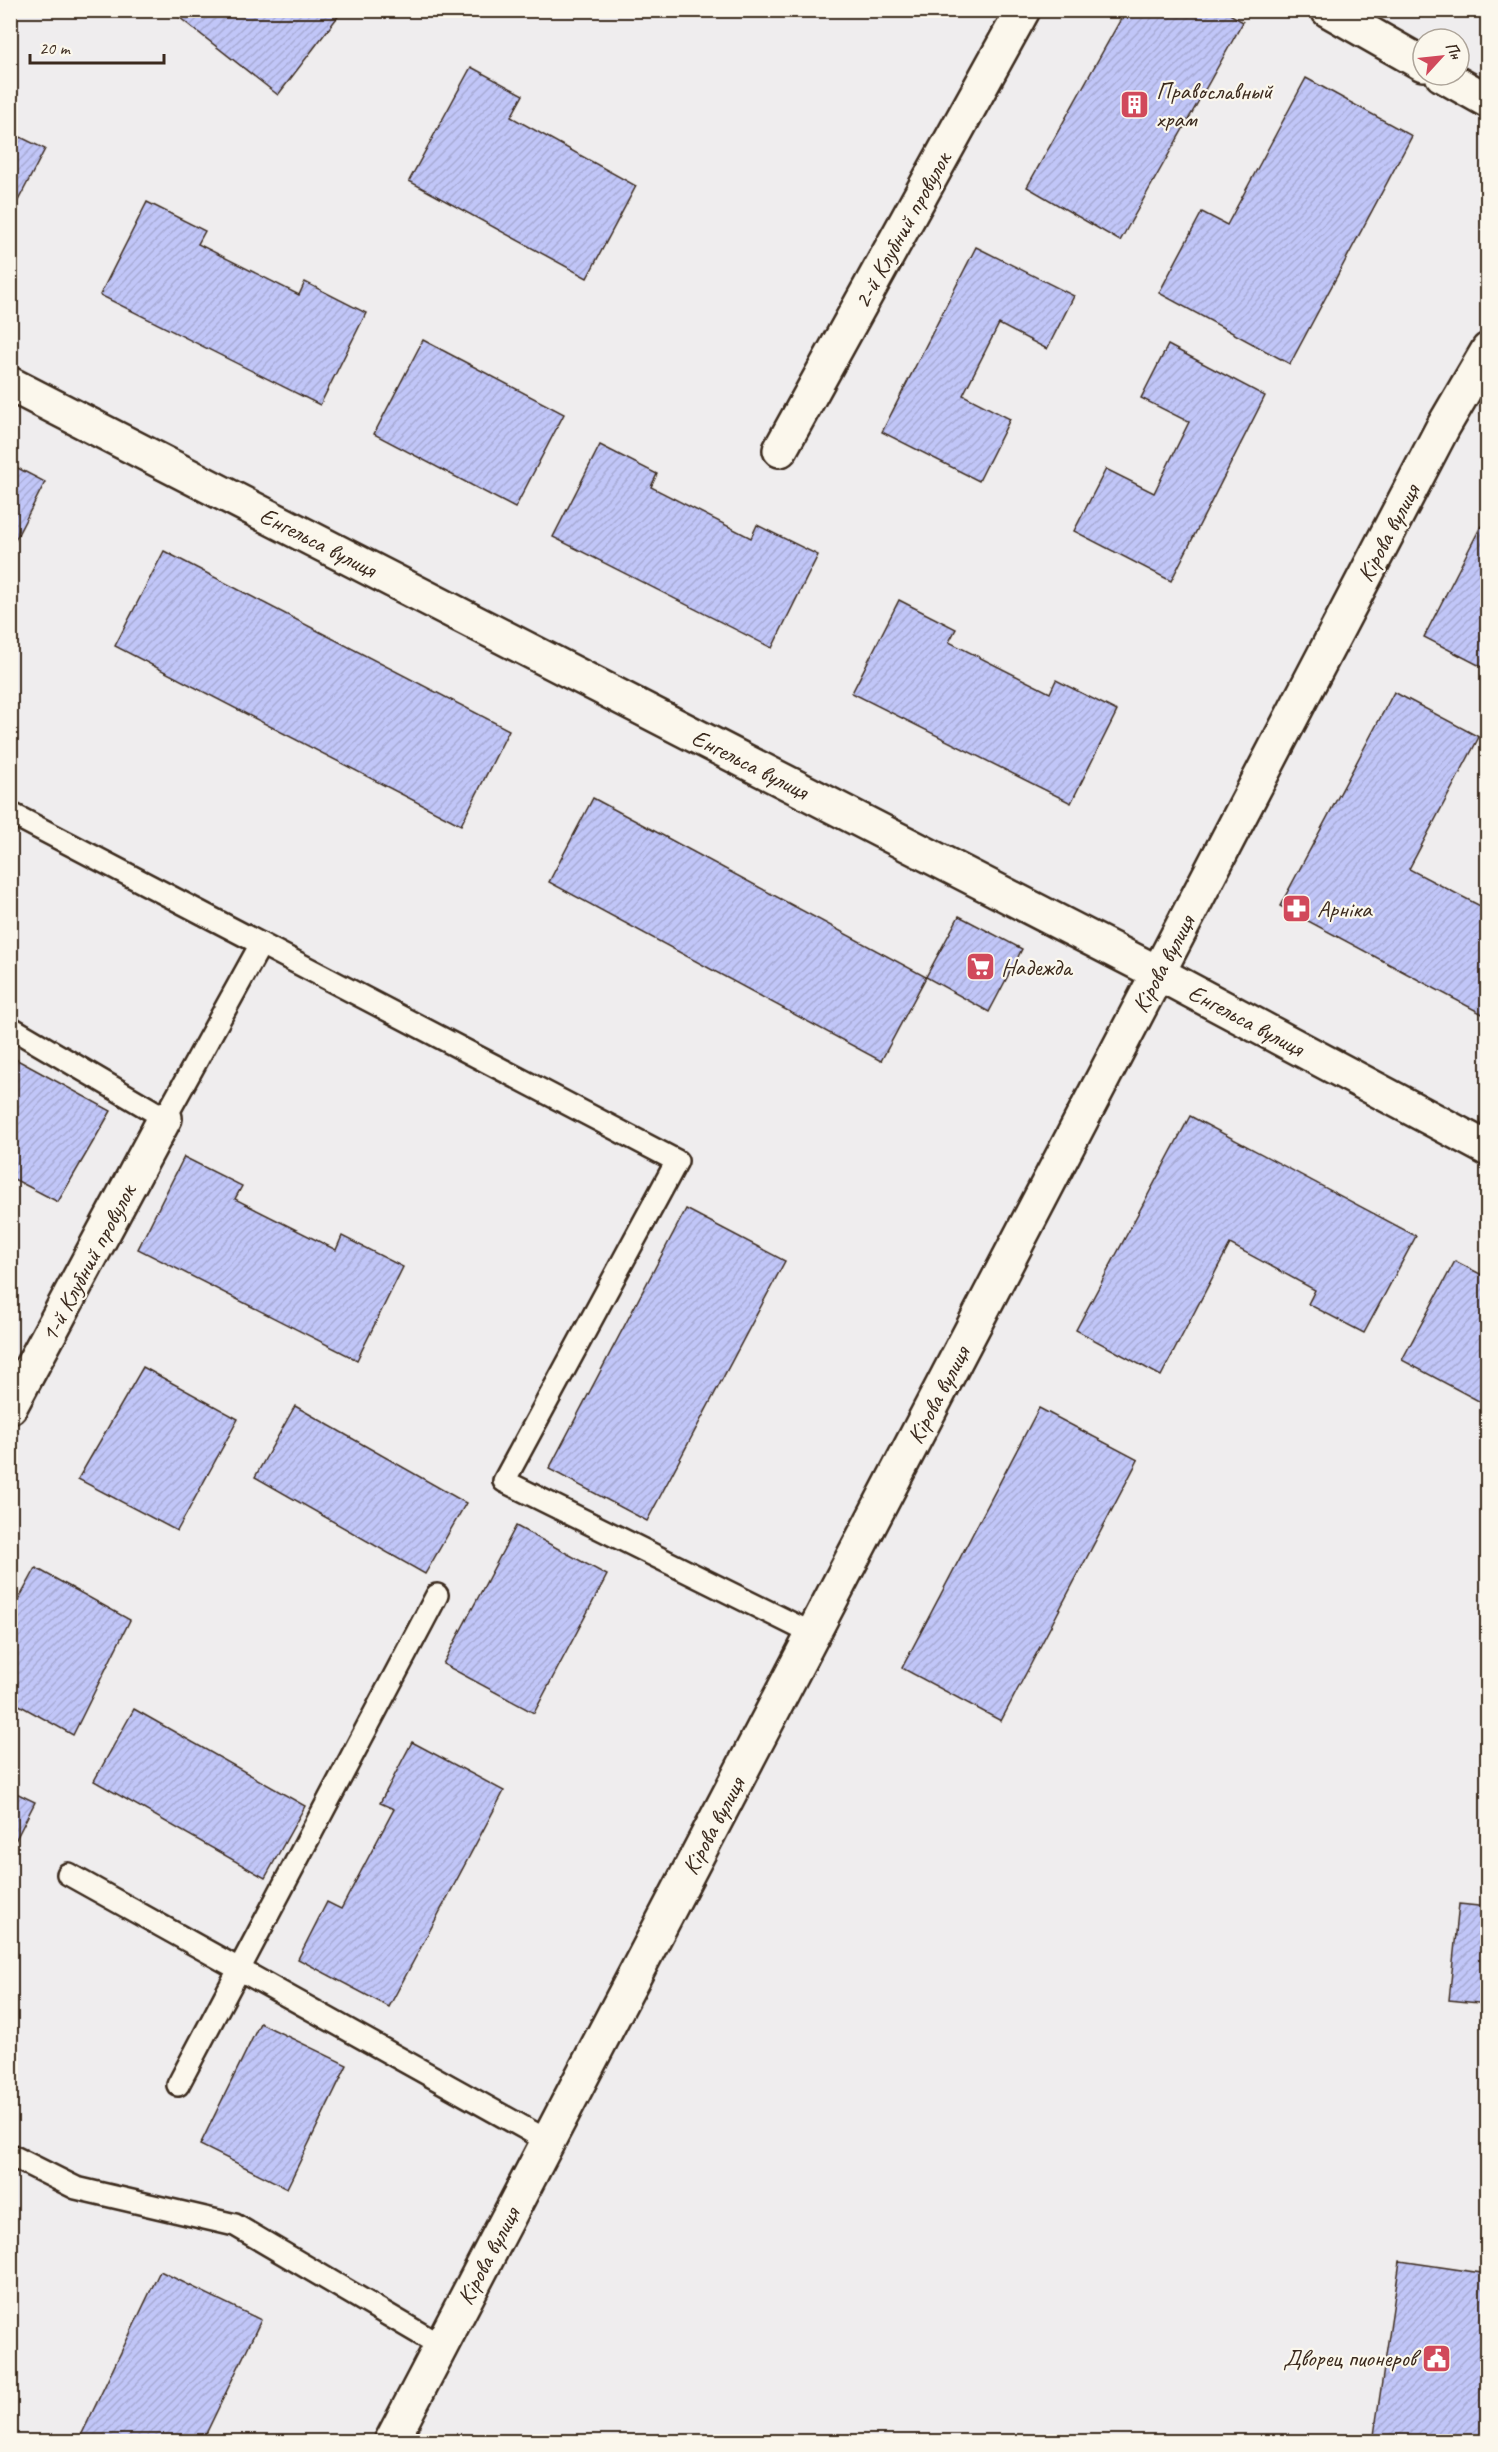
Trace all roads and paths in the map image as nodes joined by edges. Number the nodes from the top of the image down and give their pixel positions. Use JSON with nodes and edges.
{"nodes":[{"id":1,"x":1023,"y":10,"type":"edge"},
{"id":2,"x":1328,"y":10,"type":"edge"},
{"id":3,"x":1411,"y":57,"type":"edge"},
{"id":4,"x":1463,"y":87,"type":"edge"},
{"id":5,"x":1488,"y":101,"type":"edge"},
{"id":6,"x":1488,"y":350,"type":"edge"},
{"id":7,"x":10,"y":384,"type":"edge"},
{"id":8,"x":780,"y":450,"type":"dead end"},
{"id":9,"x":10,"y":813,"type":"edge"},
{"id":10,"x":261,"y":944,"type":"junction"},
{"id":11,"x":1158,"y":973,"type":"junction"},
{"id":12,"x":10,"y":1027,"type":"edge"},
{"id":13,"x":165,"y":1118,"type":"junction"},
{"id":14,"x":1488,"y":1149,"type":"edge"},
{"id":15,"x":10,"y":1407,"type":"edge"},
{"id":16,"x":437,"y":1595,"type":"dead end"},
{"id":17,"x":813,"y":1634,"type":"junction"},
{"id":18,"x":68,"y":1874,"type":"dead end"},
{"id":19,"x":240,"y":1969,"type":"junction"},
{"id":20,"x":178,"y":2085,"type":"dead end"},
{"id":21,"x":548,"y":2141,"type":"junction"},
{"id":22,"x":10,"y":2155,"type":"edge"},
{"id":23,"x":441,"y":2346,"type":"junction"},
{"id":24,"x":391,"y":2442,"type":"edge"}],
"edges":[{"from":1,"to":8,"type":"street","name":"2-й Клубний провулок"},
{"from":2,"to":3,"type":"street"},
{"from":4,"to":5,"type":"street"},
{"from":6,"to":11,"type":"street","name":"Кірова вулиця"},
{"from":7,"to":11,"type":"street","name":"Енгельса вулиця"},
{"from":9,"to":10,"type":"lane"},
{"from":10,"to":13,"type":"lane"},
{"from":10,"to":17,"type":"lane"},
{"from":11,"to":14,"type":"street","name":"Енгельса вулиця"},
{"from":11,"to":17,"type":"street","name":"Кірова вулиця"},
{"from":12,"to":13,"type":"lane"},
{"from":13,"to":15,"type":"street","name":"1-й Клубний провулок"},
{"from":16,"to":19,"type":"lane"},
{"from":17,"to":21,"type":"street","name":"Кірова вулиця"},
{"from":18,"to":19,"type":"lane"},
{"from":19,"to":20,"type":"lane"},
{"from":19,"to":21,"type":"lane"},
{"from":21,"to":23,"type":"street","name":"Кірова вулиця"},
{"from":22,"to":23,"type":"lane"},
{"from":23,"to":24,"type":"street","name":"Кірова вулиця"}]}
